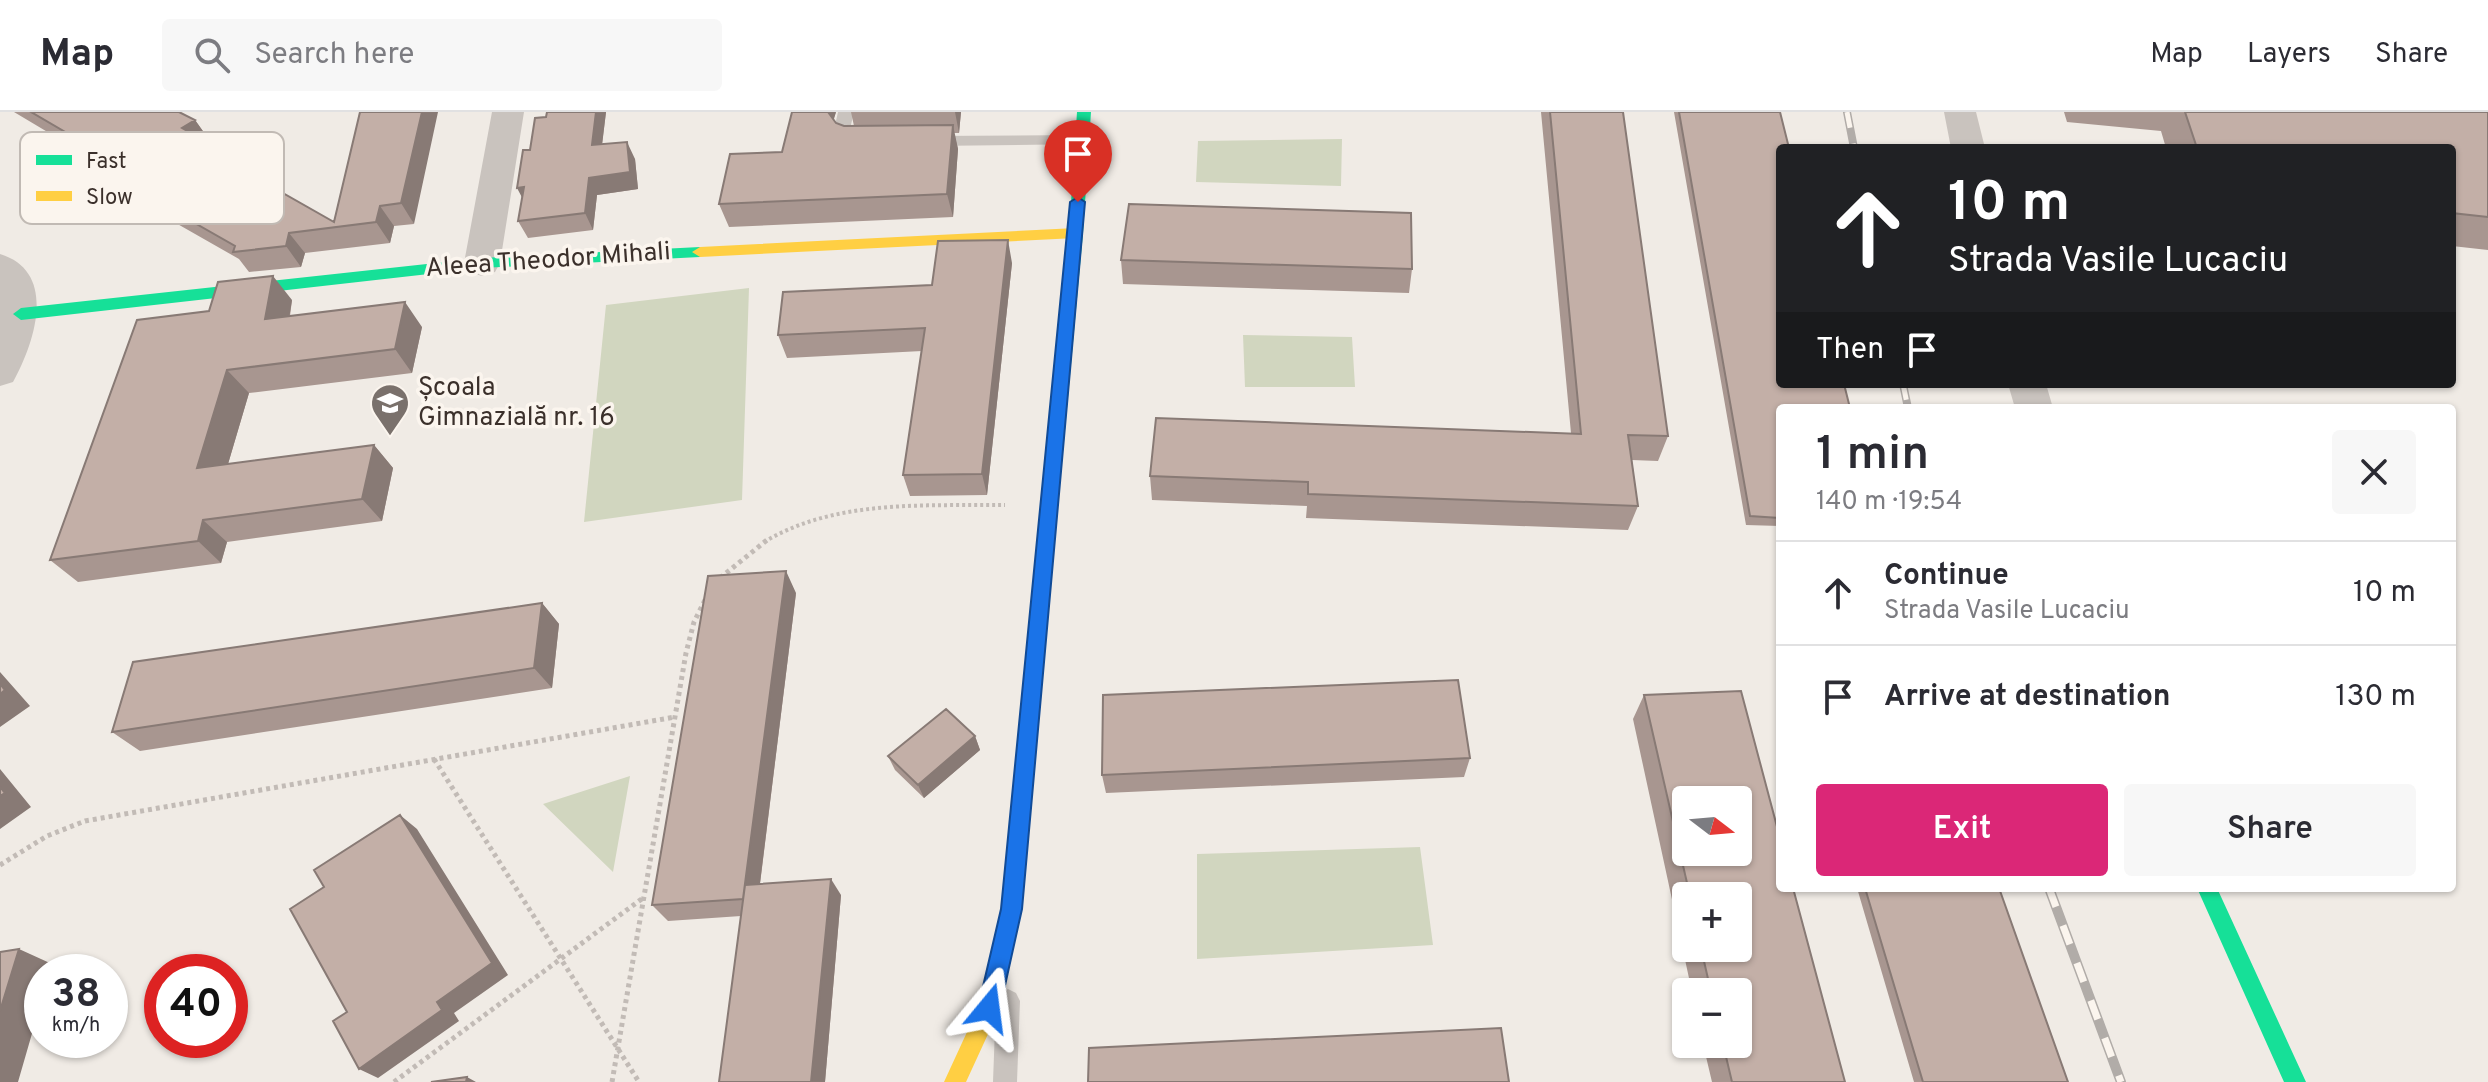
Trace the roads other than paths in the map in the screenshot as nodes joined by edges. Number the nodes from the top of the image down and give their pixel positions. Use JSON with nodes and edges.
{"nodes":[{"id":1,"x":508,"y":112,"type":"edge"},
{"id":2,"x":846,"y":112,"type":"edge"},
{"id":3,"x":1084,"y":112,"type":"edge"},
{"id":4,"x":1960,"y":112,"type":"edge"},
{"id":5,"x":1082,"y":140,"type":"junction"},
{"id":6,"x":882,"y":141,"type":"edge"},
{"id":7,"x":912,"y":141,"type":"edge"},
{"id":8,"x":1967,"y":144,"type":"edge"},
{"id":9,"x":1076,"y":233,"type":"junction"},
{"id":10,"x":482,"y":263,"type":"junction"},
{"id":11,"x":0,"y":267,"type":"edge"},
{"id":12,"x":21,"y":314,"type":"junction"},
{"id":13,"x":0,"y":372,"type":"edge"},
{"id":14,"x":2209,"y":892,"type":"edge"},
{"id":15,"x":1011,"y":909,"type":"junction"},
{"id":16,"x":955,"y":1082,"type":"edge"},
{"id":17,"x":1005,"y":1082,"type":"edge"},
{"id":18,"x":2295,"y":1082,"type":"edge"}],
"edges":[{"from":1,"to":10,"type":"street"},
{"from":2,"to":6,"type":"lane"},
{"from":3,"to":5,"type":"street"},
{"from":4,"to":8,"type":"street"},
{"from":5,"to":7,"type":"lane"},
{"from":5,"to":9,"type":"street"},
{"from":9,"to":10,"type":"street","name":"Aleea Theodor Mihali"},
{"from":9,"to":15,"type":"street"},
{"from":10,"to":12,"type":"street","name":"Aleea Theodor Mihali"},
{"from":11,"to":12,"type":"street"},
{"from":12,"to":13,"type":"street"},
{"from":14,"to":18,"type":"street"},
{"from":15,"to":16,"type":"street"},
{"from":15,"to":17,"type":"lane"}]}
